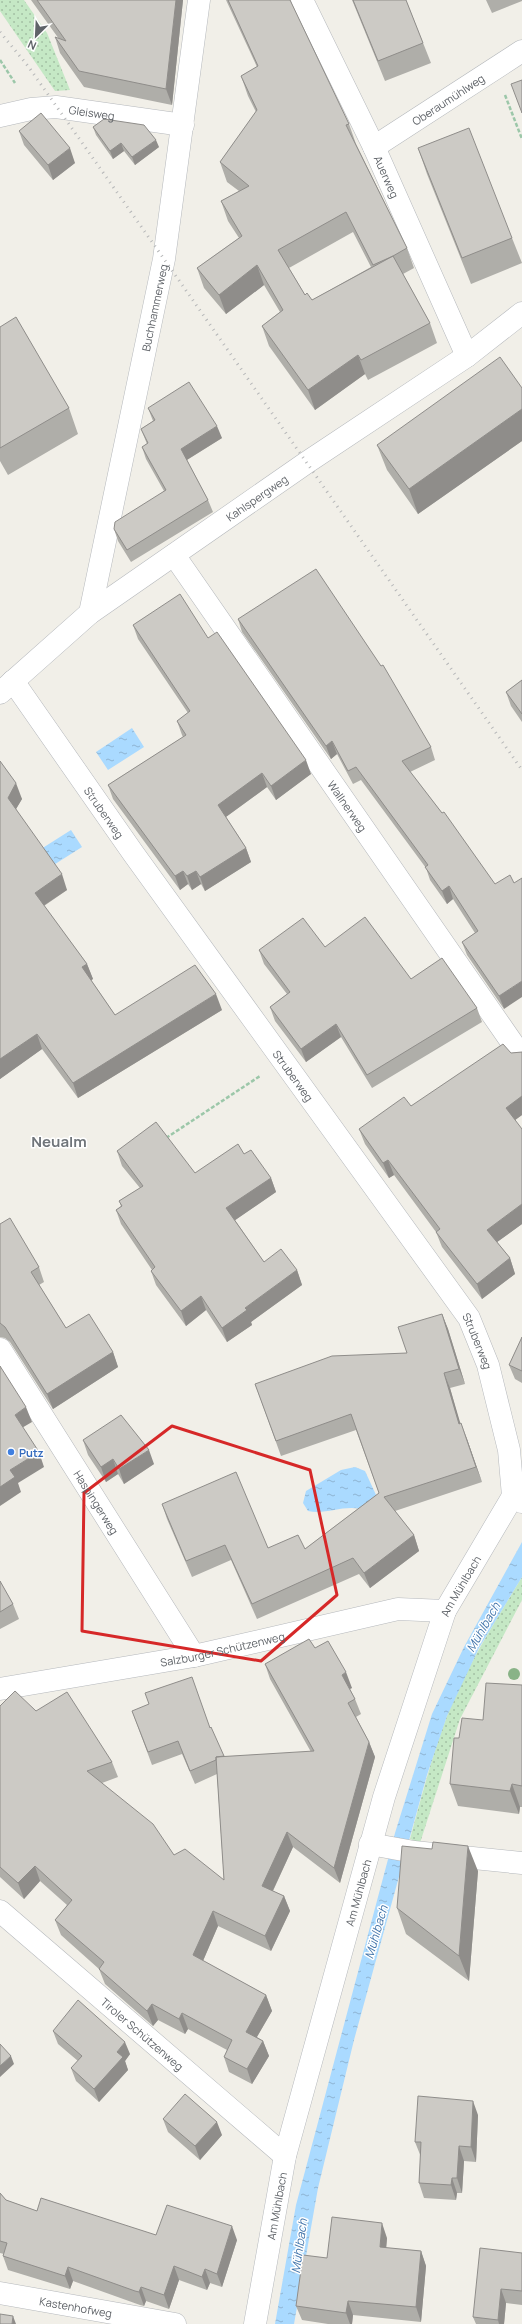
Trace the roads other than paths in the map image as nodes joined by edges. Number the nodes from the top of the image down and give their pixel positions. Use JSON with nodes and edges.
{"nodes":[{"id":1,"x":199,"y":0,"type":"edge"},
{"id":2,"x":302,"y":0,"type":"edge"},
{"id":3,"x":522,"y":51,"type":"edge"},
{"id":4,"x":0,"y":116,"type":"edge"},
{"id":5,"x":183,"y":125,"type":"junction"},
{"id":6,"x":374,"y":147,"type":"junction"},
{"id":7,"x":522,"y":313,"type":"edge"},
{"id":8,"x":467,"y":356,"type":"junction"},
{"id":9,"x":174,"y":555,"type":"junction"},
{"id":10,"x":90,"y":612,"type":"junction"},
{"id":11,"x":7,"y":687,"type":"edge"},
{"id":12,"x":522,"y":1057,"type":"edge"},
{"id":13,"x":0,"y":1348,"type":"edge"},
{"id":14,"x":519,"y":1494,"type":"edge"},
{"id":15,"x":445,"y":1611,"type":"junction"},
{"id":16,"x":194,"y":1656,"type":"junction"},
{"id":17,"x":0,"y":1689,"type":"edge"},
{"id":18,"x":378,"y":1846,"type":"junction"},
{"id":19,"x":522,"y":1863,"type":"edge"},
{"id":20,"x":0,"y":1910,"type":"edge"},
{"id":21,"x":285,"y":2156,"type":"junction"},
{"id":22,"x":0,"y":2293,"type":"edge"},
{"id":23,"x":175,"y":2324,"type":"edge"},
{"id":24,"x":255,"y":2324,"type":"edge"}],
"edges":[{"from":1,"to":5,"type":"street","name":"Buchhammerweg"},
{"from":2,"to":6,"type":"street","name":"Auerweg"},
{"from":3,"to":6,"type":"street","name":"Oberaumühlweg"},
{"from":4,"to":5,"type":"street","name":"Gleisweg"},
{"from":5,"to":10,"type":"street","name":"Buchhammerweg"},
{"from":6,"to":8,"type":"street","name":"Auerweg"},
{"from":7,"to":8,"type":"street","name":"Kahlspergweg"},
{"from":8,"to":9,"type":"street","name":"Kahlspergweg"},
{"from":9,"to":10,"type":"street","name":"Kahlspergweg"},
{"from":9,"to":12,"type":"street","name":"Wallnerweg"},
{"from":10,"to":11,"type":"street","name":"Kahlspergweg"},
{"from":11,"to":14,"type":"street","name":"Struberweg"},
{"from":13,"to":16,"type":"street","name":"Haspingerweg"},
{"from":14,"to":15,"type":"street","name":"Am Mühlbach"},
{"from":15,"to":16,"type":"street","name":"Salzburger Schützenweg"},
{"from":15,"to":18,"type":"street","name":"Am Mühlbach"},
{"from":16,"to":17,"type":"street","name":"Salzburger Schützenweg"},
{"from":18,"to":19,"type":"street"},
{"from":18,"to":21,"type":"street","name":"Am Mühlbach"},
{"from":20,"to":21,"type":"street","name":"Tiroler Schützenweg"},
{"from":21,"to":24,"type":"street","name":"Am Mühlbach"},
{"from":22,"to":23,"type":"street","name":"Kastenhofweg"}]}
